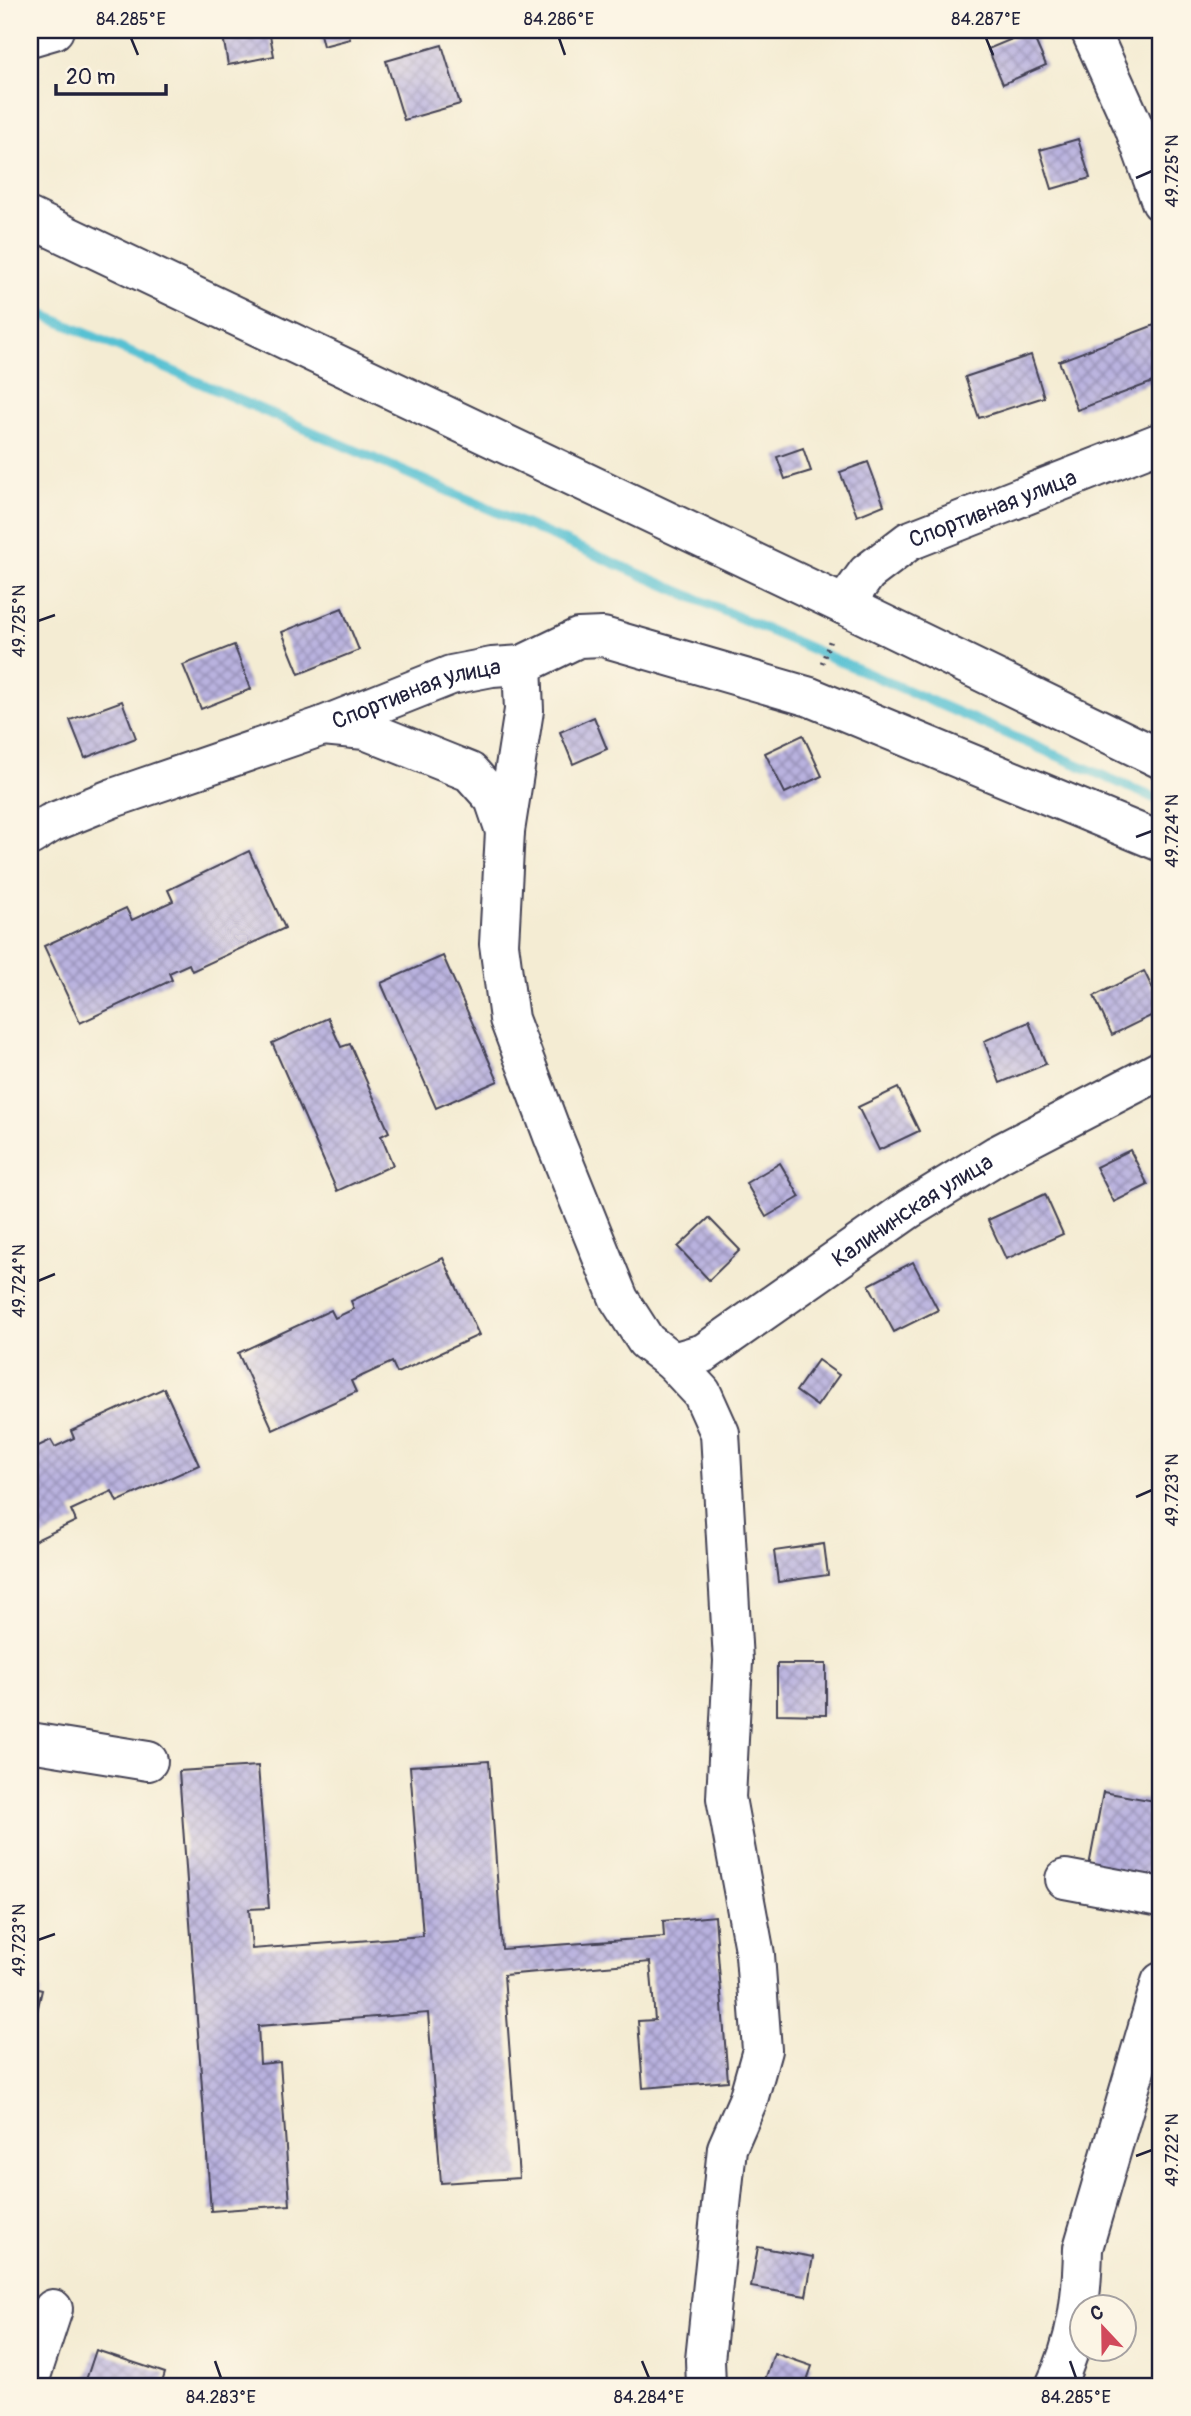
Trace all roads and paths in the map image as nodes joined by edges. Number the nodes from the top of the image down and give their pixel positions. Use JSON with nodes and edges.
{"nodes":[{"id":1,"x":54,"y":30,"type":"edge"},
{"id":2,"x":1090,"y":30,"type":"edge"},
{"id":3,"x":30,"y":37,"type":"edge"},
{"id":4,"x":1161,"y":202,"type":"edge"},
{"id":5,"x":30,"y":218,"type":"edge"},
{"id":6,"x":1161,"y":442,"type":"edge"},
{"id":7,"x":839,"y":618,"type":"junction"},
{"id":8,"x":522,"y":665,"type":"junction"},
{"id":9,"x":815,"y":683,"type":"junction"},
{"id":10,"x":323,"y":726,"type":"junction"},
{"id":11,"x":1161,"y":760,"type":"edge"},
{"id":12,"x":505,"y":831,"type":"junction"},
{"id":13,"x":30,"y":836,"type":"edge"},
{"id":14,"x":1161,"y":842,"type":"edge"},
{"id":15,"x":1161,"y":1070,"type":"edge"},
{"id":16,"x":673,"y":1362,"type":"junction"},
{"id":17,"x":30,"y":1742,"type":"edge"},
{"id":18,"x":148,"y":1761,"type":"dead end"},
{"id":19,"x":1065,"y":1879,"type":"dead end"},
{"id":20,"x":1161,"y":1897,"type":"edge"},
{"id":21,"x":1161,"y":1982,"type":"edge"},
{"id":22,"x":53,"y":2309,"type":"dead end"},
{"id":23,"x":30,"y":2379,"type":"edge"},
{"id":24,"x":706,"y":2386,"type":"edge"},
{"id":25,"x":1055,"y":2386,"type":"edge"}],
"edges":[{"from":1,"to":3,"type":"street"},
{"from":2,"to":4,"type":"street"},
{"from":5,"to":7,"type":"street"},
{"from":6,"to":7,"type":"street","name":"Спортивная улица"},
{"from":7,"to":9,"type":"path"},
{"from":7,"to":11,"type":"street"},
{"from":8,"to":9,"type":"street","name":"Спортивная улица"},
{"from":8,"to":10,"type":"street","name":"Спортивная улица"},
{"from":8,"to":12,"type":"street"},
{"from":9,"to":14,"type":"street","name":"Спортивная улица"},
{"from":10,"to":12,"type":"street"},
{"from":10,"to":13,"type":"street","name":"Спортивная улица"},
{"from":12,"to":16,"type":"street"},
{"from":15,"to":16,"type":"street","name":"Калининская улица"},
{"from":16,"to":24,"type":"street"},
{"from":17,"to":18,"type":"street"},
{"from":19,"to":20,"type":"street"},
{"from":21,"to":25,"type":"street"},
{"from":22,"to":23,"type":"street"}]}
